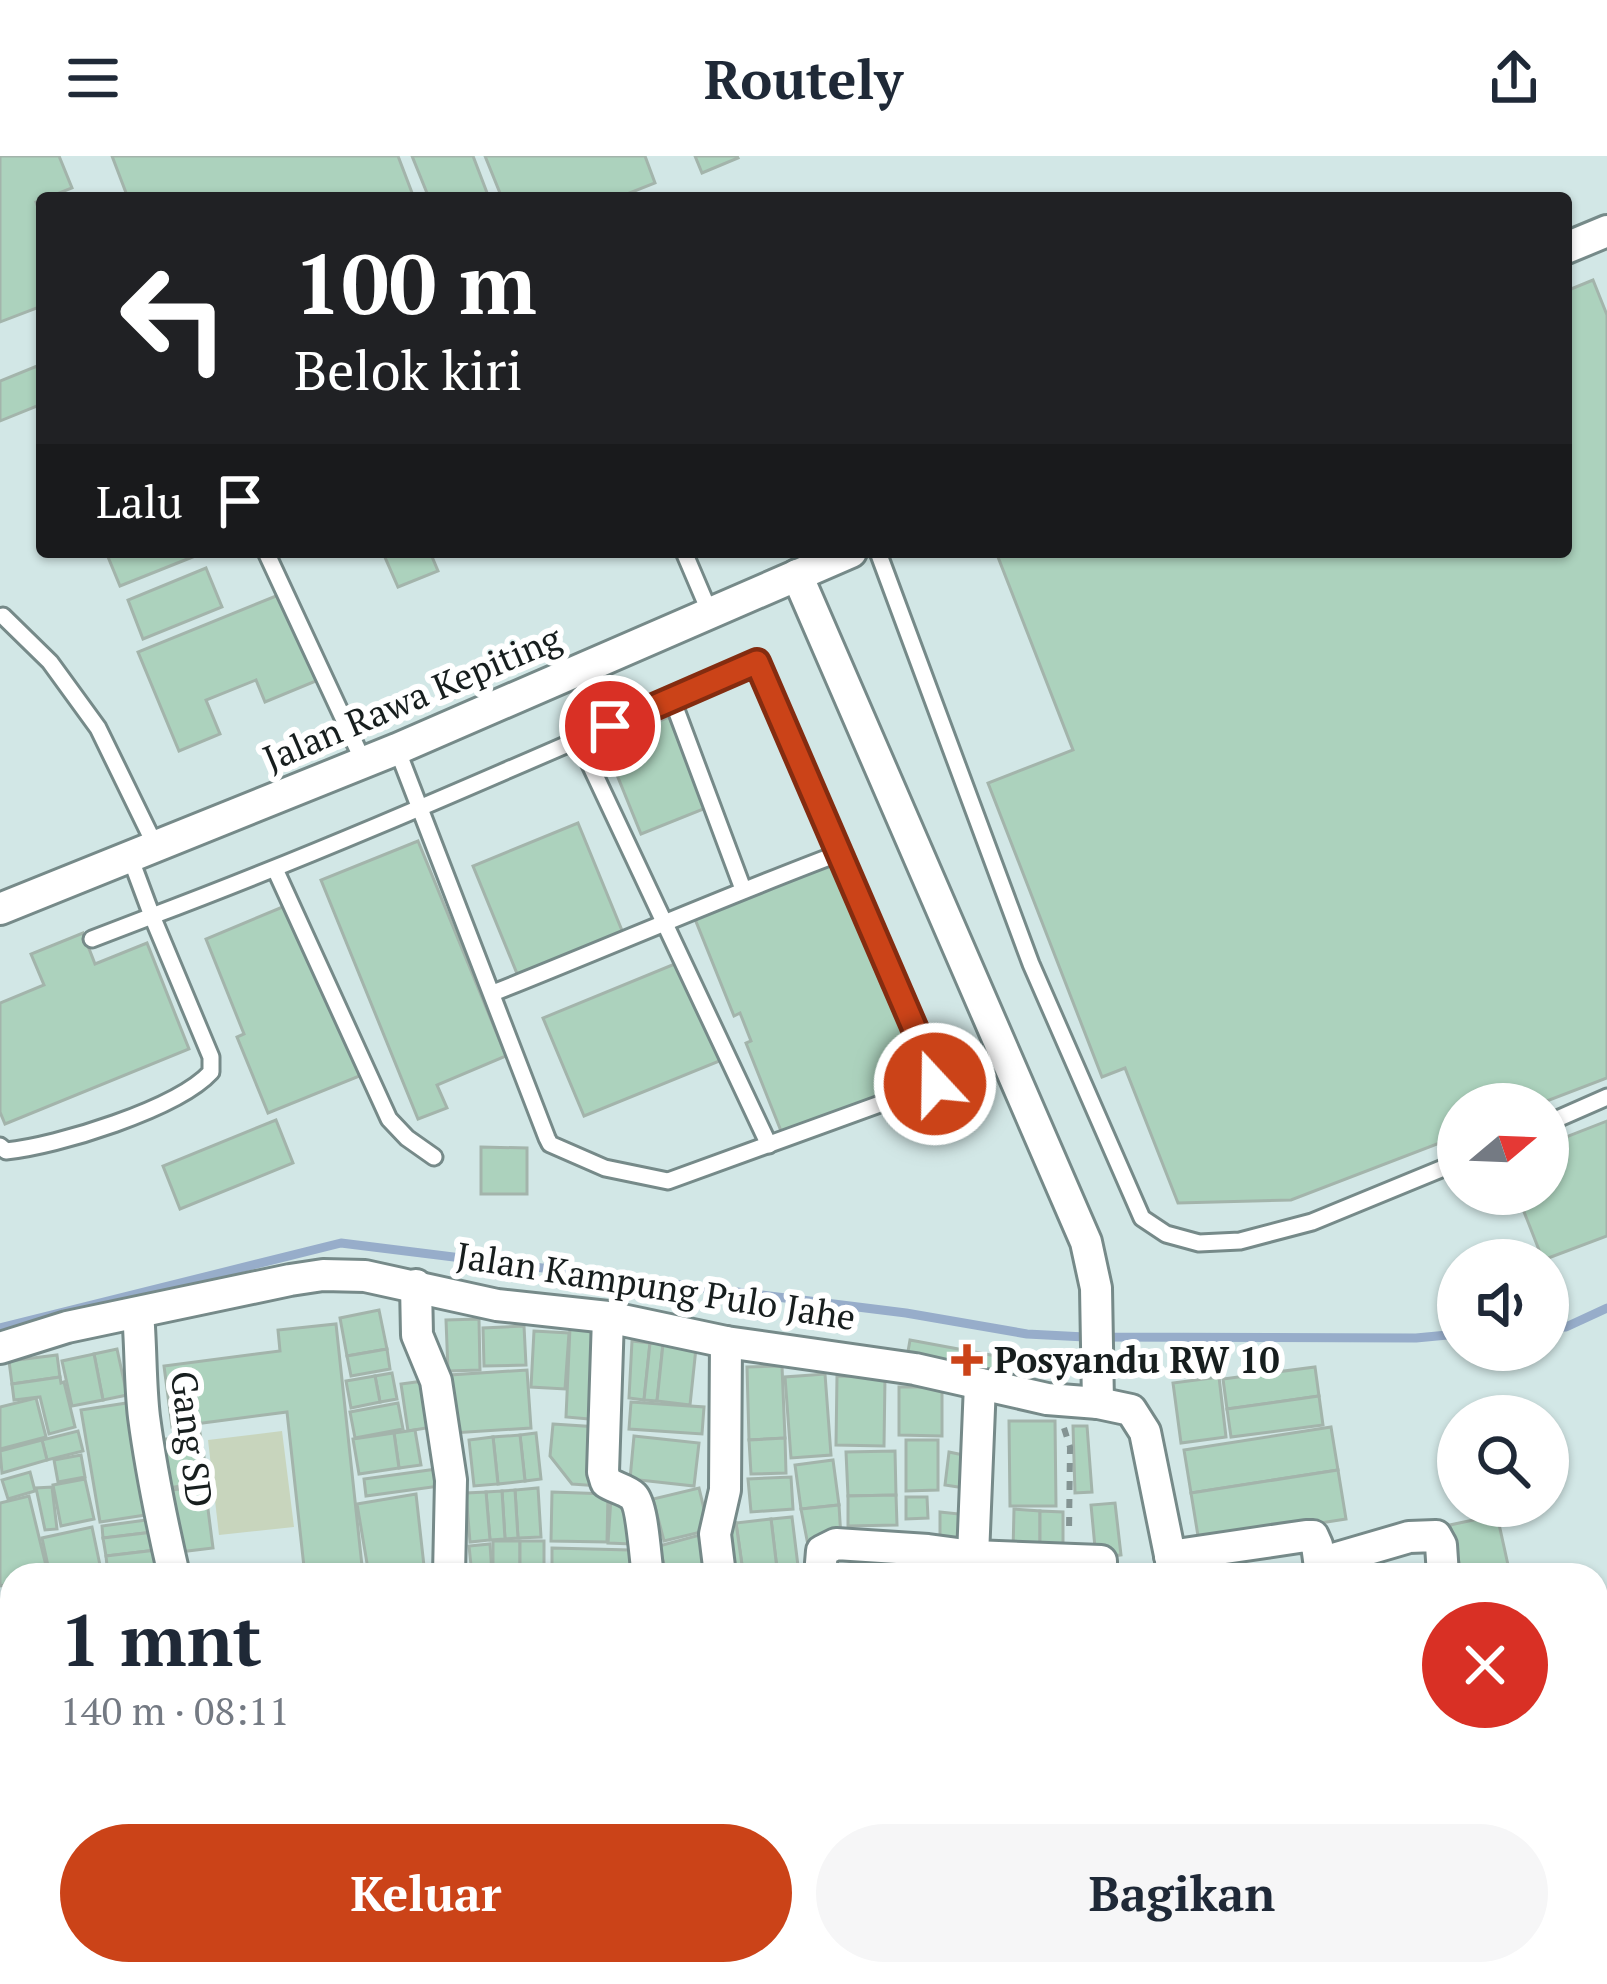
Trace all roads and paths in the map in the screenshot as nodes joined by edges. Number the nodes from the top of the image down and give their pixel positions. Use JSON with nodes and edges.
{"nodes":[{"id":1,"x":1607,"y":231,"type":"edge"},
{"id":2,"x":1572,"y":246,"type":"edge"},
{"id":3,"x":269,"y":558,"type":"edge"},
{"id":4,"x":687,"y":558,"type":"edge"},
{"id":5,"x":837,"y":558,"type":"edge"},
{"id":6,"x":880,"y":558,"type":"edge"},
{"id":7,"x":796,"y":575,"type":"junction"},
{"id":8,"x":710,"y":613,"type":"junction"},
{"id":9,"x":3,"y":616,"type":"edge"},
{"id":10,"x":672,"y":699,"type":"junction"},
{"id":11,"x":578,"y":739,"type":"junction"},
{"id":12,"x":397,"y":749,"type":"junction"},
{"id":13,"x":364,"y":763,"type":"junction"},
{"id":14,"x":420,"y":809,"type":"junction"},
{"id":15,"x":143,"y":852,"type":"junction"},
{"id":16,"x":840,"y":854,"type":"junction"},
{"id":17,"x":275,"y":869,"type":"junction"},
{"id":18,"x":743,"y":890,"type":"junction"},
{"id":19,"x":0,"y":909,"type":"edge"},
{"id":20,"x":152,"y":916,"type":"junction"},
{"id":21,"x":666,"y":924,"type":"junction"},
{"id":22,"x":92,"y":939,"type":"dead end"},
{"id":23,"x":493,"y":993,"type":"junction"},
{"id":24,"x":1607,"y":1097,"type":"edge"},
{"id":25,"x":1569,"y":1114,"type":"edge"},
{"id":26,"x":0,"y":1145,"type":"edge"},
{"id":27,"x":769,"y":1145,"type":"junction"},
{"id":28,"x":434,"y":1157,"type":"dead end"},
{"id":29,"x":1437,"y":1171,"type":"edge"},
{"id":30,"x":416,"y":1285,"type":"junction"},
{"id":31,"x":138,"y":1312,"type":"junction"},
{"id":32,"x":608,"y":1317,"type":"junction"},
{"id":33,"x":726,"y":1342,"type":"junction"},
{"id":34,"x":0,"y":1348,"type":"edge"},
{"id":35,"x":980,"y":1384,"type":"junction"},
{"id":36,"x":1098,"y":1392,"type":"junction"},
{"id":37,"x":1047,"y":1400,"type":"junction"},
{"id":38,"x":973,"y":1556,"type":"junction"},
{"id":39,"x":1068,"y":1560,"type":"junction"},
{"id":40,"x":172,"y":1563,"type":"edge"},
{"id":41,"x":449,"y":1563,"type":"edge"},
{"id":42,"x":645,"y":1563,"type":"edge"},
{"id":43,"x":719,"y":1563,"type":"edge"},
{"id":44,"x":822,"y":1563,"type":"edge"},
{"id":45,"x":931,"y":1563,"type":"edge"},
{"id":46,"x":1101,"y":1563,"type":"edge"},
{"id":47,"x":1171,"y":1563,"type":"edge"},
{"id":48,"x":1185,"y":1563,"type":"edge"},
{"id":49,"x":1319,"y":1563,"type":"edge"},
{"id":50,"x":1337,"y":1563,"type":"edge"},
{"id":51,"x":1442,"y":1563,"type":"edge"}],
"edges":[{"from":1,"to":2,"type":"street"},
{"from":3,"to":13,"type":"lane"},
{"from":4,"to":8,"type":"lane"},
{"from":5,"to":7,"type":"street","name":"Jalan Rawa Kepiting"},
{"from":6,"to":29,"type":"lane"},
{"from":7,"to":8,"type":"street","name":"Jalan Rawa Kepiting"},
{"from":7,"to":36,"type":"street"},
{"from":8,"to":12,"type":"street","name":"Jalan Rawa Kepiting"},
{"from":9,"to":15,"type":"lane"},
{"from":10,"to":11,"type":"lane"},
{"from":10,"to":16,"type":"lane"},
{"from":10,"to":18,"type":"lane"},
{"from":11,"to":14,"type":"lane"},
{"from":11,"to":21,"type":"lane"},
{"from":12,"to":13,"type":"street","name":"Jalan Rawa Kepiting"},
{"from":12,"to":14,"type":"lane"},
{"from":13,"to":15,"type":"street","name":"Jalan Rawa Kepiting"},
{"from":14,"to":17,"type":"lane"},
{"from":14,"to":23,"type":"lane"},
{"from":15,"to":19,"type":"street","name":"Jalan Rawa Kepiting"},
{"from":15,"to":20,"type":"lane"},
{"from":16,"to":18,"type":"lane"},
{"from":16,"to":27,"type":"lane"},
{"from":17,"to":20,"type":"lane"},
{"from":17,"to":28,"type":"lane"},
{"from":18,"to":21,"type":"lane"},
{"from":20,"to":22,"type":"lane"},
{"from":20,"to":26,"type":"lane"},
{"from":21,"to":23,"type":"lane"},
{"from":21,"to":27,"type":"lane"},
{"from":23,"to":27,"type":"lane"},
{"from":24,"to":25,"type":"lane"},
{"from":30,"to":31,"type":"street","name":"Jalan Kampung Pulo Jahe"},
{"from":30,"to":32,"type":"street","name":"Jalan Kampung Pulo Jahe"},
{"from":30,"to":41,"type":"street"},
{"from":31,"to":34,"type":"street","name":"Jalan Kampung Pulo Jahe"},
{"from":31,"to":40,"type":"street","name":"Gang SD"},
{"from":32,"to":33,"type":"street","name":"Jalan Kampung Pulo Jahe"},
{"from":32,"to":42,"type":"street"},
{"from":33,"to":35,"type":"street","name":"Jalan Kampung Pulo Jahe"},
{"from":33,"to":43,"type":"street"},
{"from":35,"to":37,"type":"street","name":"Jalan Kampung Pulo Jahe"},
{"from":35,"to":38,"type":"street"},
{"from":36,"to":37,"type":"street","name":"Jalan Kampung Pulo Jahe"},
{"from":36,"to":47,"type":"street","name":"Jalan Kampung Pulo Jahe"},
{"from":37,"to":39,"type":"path"},
{"from":38,"to":39,"type":"street"},
{"from":38,"to":45,"type":"street"},
{"from":39,"to":46,"type":"street"},
{"from":44,"to":45,"type":"street"},
{"from":48,"to":49,"type":"street"},
{"from":50,"to":51,"type":"street"}]}
